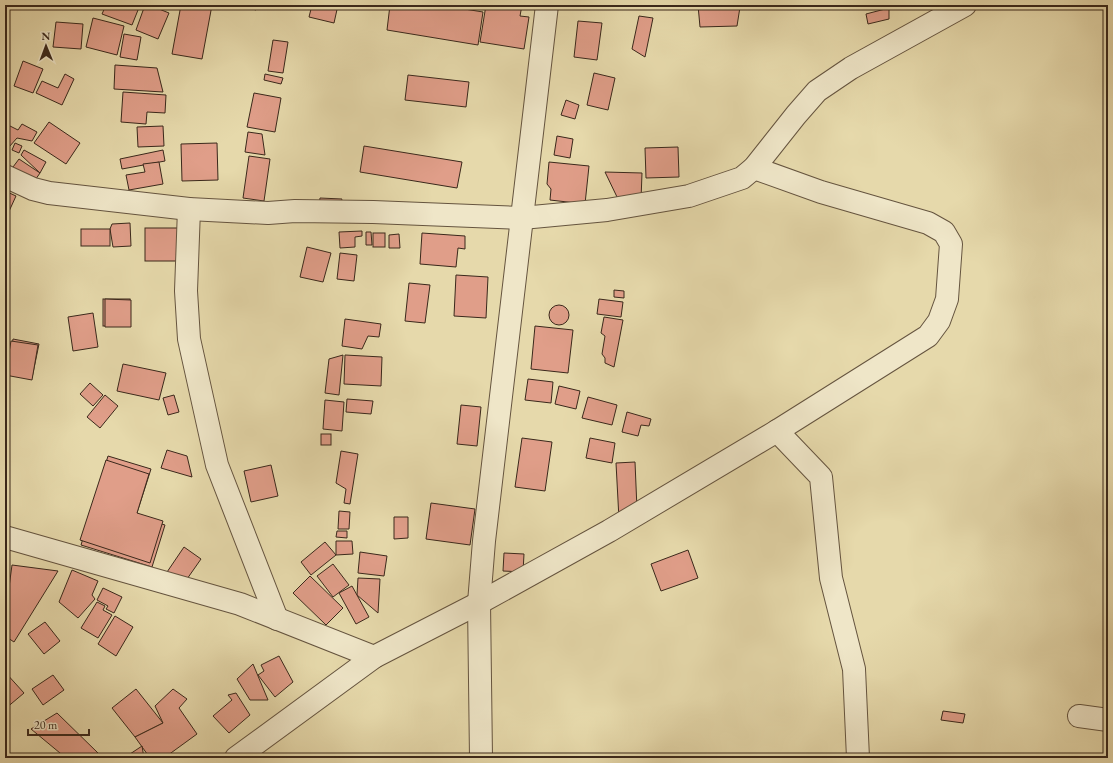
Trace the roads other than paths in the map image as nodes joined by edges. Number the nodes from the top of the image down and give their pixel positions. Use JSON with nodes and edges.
{"nodes":[{"id":1,"x":547,"y":5,"type":"edge"},
{"id":2,"x":965,"y":5,"type":"edge"},
{"id":3,"x":754,"y":168,"type":"junction"},
{"id":4,"x":5,"y":176,"type":"edge"},
{"id":5,"x":189,"y":209,"type":"junction"},
{"id":6,"x":522,"y":218,"type":"junction"},
{"id":7,"x":777,"y":431,"type":"junction"},
{"id":8,"x":5,"y":537,"type":"edge"},
{"id":9,"x":479,"y":603,"type":"junction"},
{"id":10,"x":277,"y":618,"type":"junction"},
{"id":11,"x":374,"y":657,"type":"junction"},
{"id":12,"x":1079,"y":716,"type":"dead end"},
{"id":13,"x":1108,"y":720,"type":"edge"},
{"id":14,"x":236,"y":758,"type":"edge"},
{"id":15,"x":481,"y":758,"type":"edge"},
{"id":16,"x":858,"y":758,"type":"edge"}],
"edges":[{"from":1,"to":6,"type":"street"},
{"from":2,"to":3,"type":"street"},
{"from":3,"to":6,"type":"street"},
{"from":3,"to":7,"type":"street"},
{"from":4,"to":5,"type":"street"},
{"from":5,"to":6,"type":"street"},
{"from":5,"to":10,"type":"street"},
{"from":6,"to":9,"type":"street"},
{"from":7,"to":9,"type":"street"},
{"from":7,"to":16,"type":"street"},
{"from":8,"to":10,"type":"street"},
{"from":9,"to":11,"type":"street"},
{"from":9,"to":15,"type":"street"},
{"from":10,"to":11,"type":"street"},
{"from":11,"to":14,"type":"street"},
{"from":12,"to":13,"type":"street"}]}
